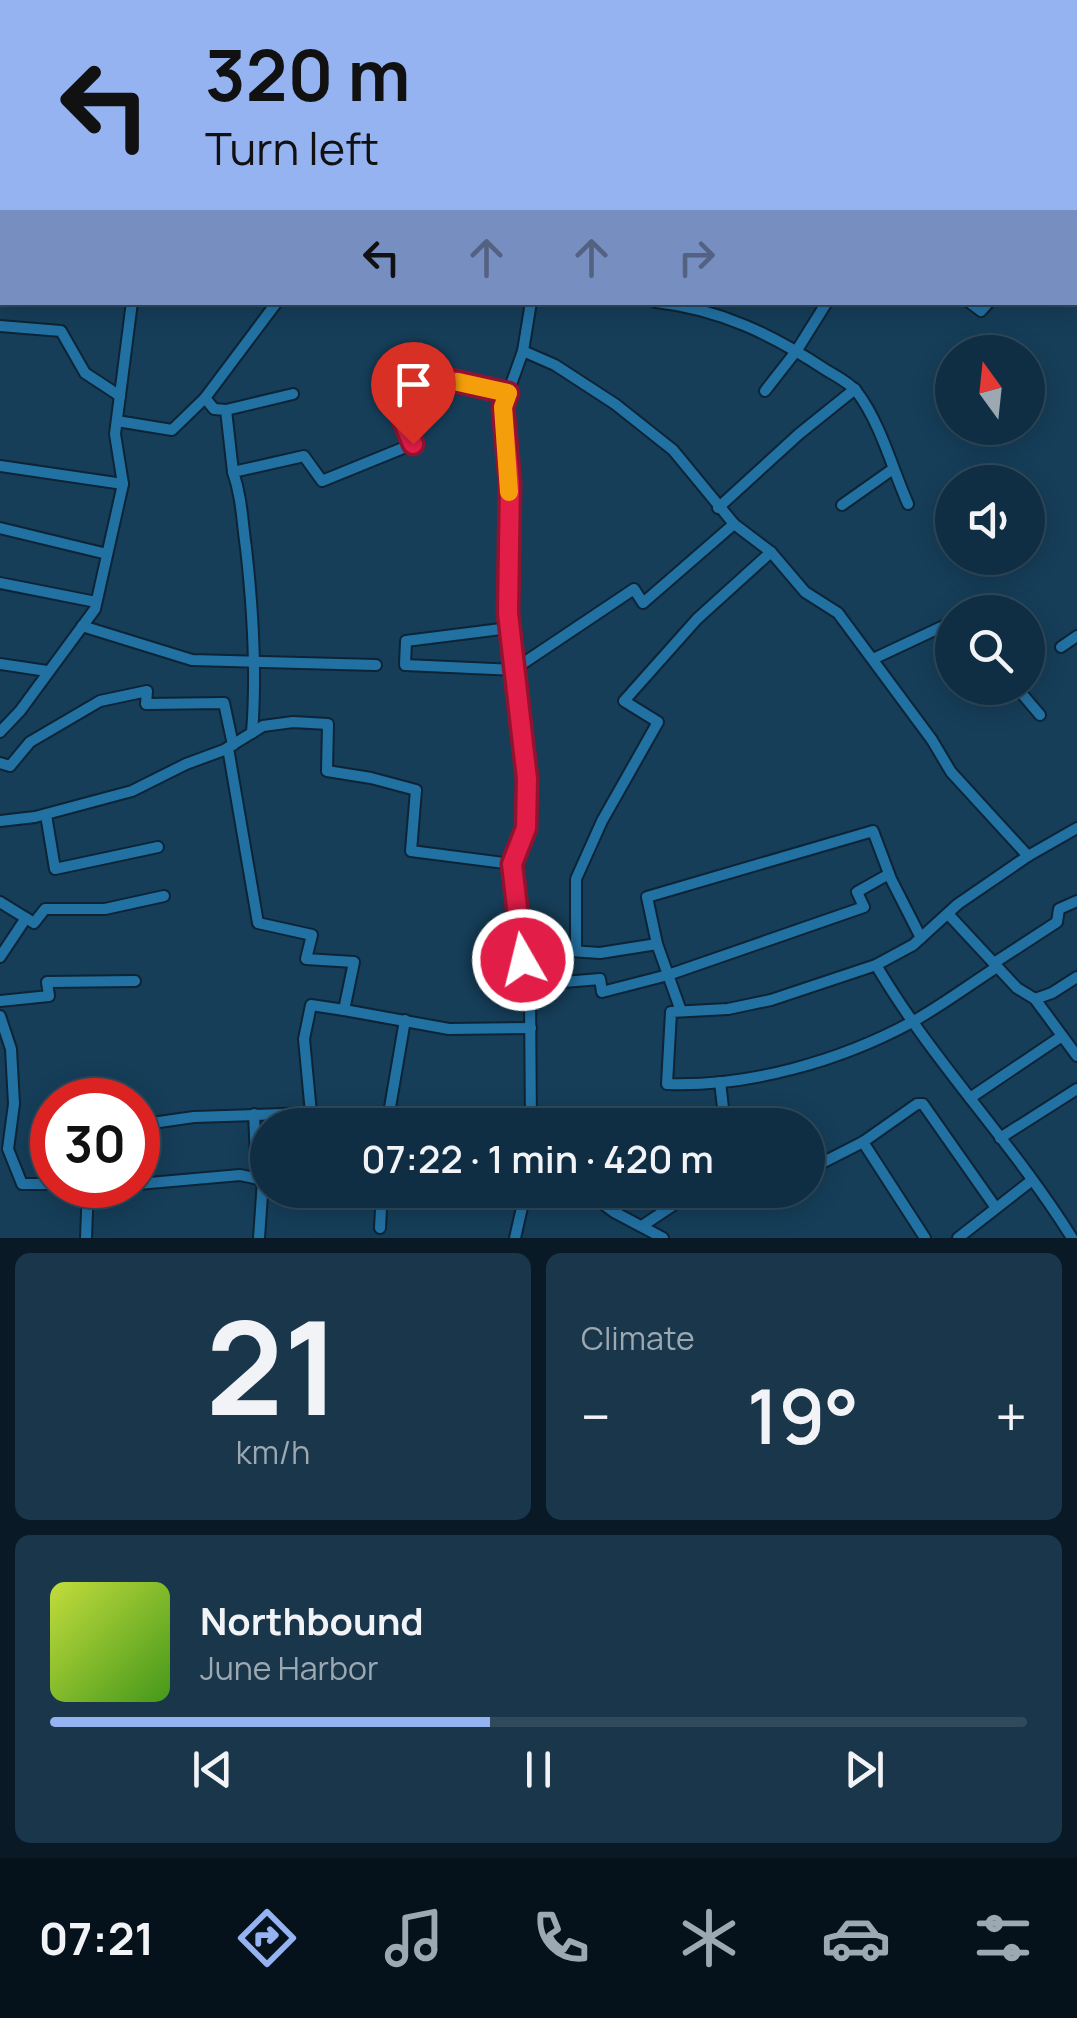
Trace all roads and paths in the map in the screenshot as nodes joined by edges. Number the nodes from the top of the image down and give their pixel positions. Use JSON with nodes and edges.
{"nodes":[{"id":1,"x":132,"y":305,"type":"edge"},
{"id":2,"x":276,"y":305,"type":"edge"},
{"id":3,"x":530,"y":305,"type":"edge"},
{"id":4,"x":670,"y":305,"type":"edge"},
{"id":5,"x":825,"y":305,"type":"edge"},
{"id":6,"x":0,"y":326,"type":"edge"},
{"id":7,"x":797,"y":350,"type":"junction"},
{"id":8,"x":522,"y":351,"type":"junction"},
{"id":9,"x":855,"y":389,"type":"junction"},
{"id":10,"x":765,"y":391,"type":"dead end"},
{"id":11,"x":508,"y":393,"type":"junction"},
{"id":12,"x":293,"y":394,"type":"dead end"},
{"id":13,"x":120,"y":396,"type":"junction"},
{"id":14,"x":205,"y":398,"type":"junction"},
{"id":15,"x":226,"y":410,"type":"junction"},
{"id":16,"x":116,"y":421,"type":"junction"},
{"id":17,"x":0,"y":466,"type":"edge"},
{"id":18,"x":893,"y":470,"type":"junction"},
{"id":19,"x":234,"y":472,"type":"junction"},
{"id":20,"x":123,"y":484,"type":"junction"},
{"id":21,"x":908,"y":504,"type":"dead end"},
{"id":22,"x":842,"y":505,"type":"dead end"},
{"id":23,"x":718,"y":508,"type":"junction"},
{"id":24,"x":734,"y":524,"type":"junction"},
{"id":25,"x":0,"y":528,"type":"edge"},
{"id":26,"x":770,"y":552,"type":"junction"},
{"id":27,"x":107,"y":554,"type":"junction"},
{"id":28,"x":0,"y":583,"type":"edge"},
{"id":29,"x":96,"y":602,"type":"junction"},
{"id":30,"x":82,"y":626,"type":"junction"},
{"id":31,"x":509,"y":628,"type":"junction"},
{"id":32,"x":935,"y":630,"type":"edge"},
{"id":33,"x":1077,"y":636,"type":"edge"},
{"id":34,"x":1061,"y":646,"type":"dead end"},
{"id":35,"x":873,"y":659,"type":"junction"},
{"id":36,"x":256,"y":661,"type":"junction"},
{"id":37,"x":0,"y":664,"type":"edge"},
{"id":38,"x":376,"y":665,"type":"dead end"},
{"id":39,"x":513,"y":670,"type":"junction"},
{"id":40,"x":47,"y":672,"type":"junction"},
{"id":41,"x":1032,"y":705,"type":"edge"},
{"id":42,"x":1040,"y":714,"type":"dead end"},
{"id":43,"x":0,"y":732,"type":"edge"},
{"id":44,"x":252,"y":733,"type":"junction"},
{"id":45,"x":231,"y":746,"type":"junction"},
{"id":46,"x":0,"y":764,"type":"edge"},
{"id":47,"x":46,"y":815,"type":"junction"},
{"id":48,"x":0,"y":821,"type":"edge"},
{"id":49,"x":1077,"y":828,"type":"edge"},
{"id":50,"x":158,"y":847,"type":"dead end"},
{"id":51,"x":1028,"y":856,"type":"junction"},
{"id":52,"x":512,"y":864,"type":"junction"},
{"id":53,"x":889,"y":874,"type":"junction"},
{"id":54,"x":164,"y":896,"type":"dead end"},
{"id":55,"x":1077,"y":901,"type":"edge"},
{"id":56,"x":0,"y":902,"type":"edge"},
{"id":57,"x":950,"y":915,"type":"junction"},
{"id":58,"x":26,"y":918,"type":"junction"},
{"id":59,"x":921,"y":938,"type":"junction"},
{"id":60,"x":657,"y":944,"type":"junction"},
{"id":61,"x":576,"y":951,"type":"junction"},
{"id":62,"x":0,"y":958,"type":"edge"},
{"id":63,"x":523,"y":960,"type":"junction"},
{"id":64,"x":876,"y":965,"type":"junction"},
{"id":65,"x":995,"y":965,"type":"junction"},
{"id":66,"x":668,"y":975,"type":"junction"},
{"id":67,"x":1077,"y":976,"type":"edge"},
{"id":68,"x":136,"y":981,"type":"dead end"},
{"id":69,"x":527,"y":985,"type":"junction"},
{"id":70,"x":1035,"y":999,"type":"junction"},
{"id":71,"x":0,"y":1001,"type":"edge"},
{"id":72,"x":344,"y":1010,"type":"junction"},
{"id":73,"x":681,"y":1011,"type":"junction"},
{"id":74,"x":0,"y":1016,"type":"edge"},
{"id":75,"x":404,"y":1020,"type":"junction"},
{"id":76,"x":912,"y":1022,"type":"junction"},
{"id":77,"x":531,"y":1028,"type":"junction"},
{"id":78,"x":1062,"y":1036,"type":"junction"},
{"id":79,"x":1077,"y":1056,"type":"edge"},
{"id":80,"x":720,"y":1082,"type":"junction"},
{"id":81,"x":1077,"y":1089,"type":"edge"},
{"id":82,"x":0,"y":1098,"type":"edge"},
{"id":83,"x":13,"y":1098,"type":"junction"},
{"id":84,"x":970,"y":1098,"type":"junction"},
{"id":85,"x":311,"y":1108,"type":"edge"},
{"id":86,"x":390,"y":1108,"type":"edge"},
{"id":87,"x":531,"y":1108,"type":"edge"},
{"id":88,"x":723,"y":1108,"type":"edge"},
{"id":89,"x":250,"y":1114,"type":"edge"},
{"id":90,"x":160,"y":1122,"type":"edge"},
{"id":91,"x":1000,"y":1138,"type":"junction"},
{"id":92,"x":862,"y":1142,"type":"junction"},
{"id":93,"x":825,"y":1161,"type":"edge"},
{"id":94,"x":250,"y":1177,"type":"edge"},
{"id":95,"x":1031,"y":1180,"type":"junction"},
{"id":96,"x":160,"y":1182,"type":"edge"},
{"id":97,"x":30,"y":1184,"type":"edge"},
{"id":98,"x":87,"y":1208,"type":"edge"},
{"id":99,"x":261,"y":1208,"type":"edge"},
{"id":100,"x":381,"y":1208,"type":"edge"},
{"id":101,"x":522,"y":1208,"type":"edge"},
{"id":102,"x":609,"y":1208,"type":"edge"},
{"id":103,"x":669,"y":1208,"type":"edge"},
{"id":104,"x":996,"y":1208,"type":"junction"},
{"id":105,"x":642,"y":1226,"type":"junction"},
{"id":106,"x":380,"y":1228,"type":"dead end"},
{"id":107,"x":966,"y":1236,"type":"edge"},
{"id":108,"x":86,"y":1238,"type":"edge"},
{"id":109,"x":259,"y":1238,"type":"edge"},
{"id":110,"x":516,"y":1238,"type":"edge"},
{"id":111,"x":663,"y":1238,"type":"edge"},
{"id":112,"x":925,"y":1238,"type":"edge"},
{"id":113,"x":1072,"y":1238,"type":"edge"}],
"edges":[{"from":1,"to":13,"type":"street"},
{"from":2,"to":14,"type":"street"},
{"from":3,"to":8,"type":"street"},
{"from":4,"to":7,"type":"street"},
{"from":5,"to":7,"type":"street"},
{"from":6,"to":13,"type":"street"},
{"from":7,"to":9,"type":"street"},
{"from":7,"to":10,"type":"street"},
{"from":8,"to":11,"type":"street"},
{"from":8,"to":23,"type":"street"},
{"from":9,"to":18,"type":"street"},
{"from":9,"to":23,"type":"street"},
{"from":11,"to":19,"type":"street"},
{"from":11,"to":31,"type":"street"},
{"from":12,"to":15,"type":"street"},
{"from":13,"to":16,"type":"street"},
{"from":14,"to":15,"type":"street"},
{"from":14,"to":16,"type":"street"},
{"from":15,"to":19,"type":"street"},
{"from":16,"to":20,"type":"street"},
{"from":17,"to":20,"type":"street"},
{"from":18,"to":21,"type":"street"},
{"from":18,"to":22,"type":"street"},
{"from":19,"to":36,"type":"street"},
{"from":20,"to":27,"type":"street"},
{"from":23,"to":24,"type":"street"},
{"from":24,"to":26,"type":"street"},
{"from":24,"to":39,"type":"street"},
{"from":25,"to":27,"type":"street"},
{"from":26,"to":35,"type":"street"},
{"from":26,"to":61,"type":"street"},
{"from":27,"to":29,"type":"street"},
{"from":28,"to":29,"type":"street"},
{"from":29,"to":30,"type":"street"},
{"from":30,"to":36,"type":"street"},
{"from":30,"to":40,"type":"street"},
{"from":31,"to":39,"type":"street"},
{"from":31,"to":39,"type":"street"},
{"from":32,"to":35,"type":"street"},
{"from":33,"to":34,"type":"street"},
{"from":35,"to":51,"type":"street"},
{"from":36,"to":38,"type":"street"},
{"from":36,"to":44,"type":"street"},
{"from":37,"to":40,"type":"street"},
{"from":39,"to":52,"type":"street"},
{"from":40,"to":43,"type":"street"},
{"from":41,"to":42,"type":"street"},
{"from":44,"to":45,"type":"street"},
{"from":44,"to":52,"type":"street"},
{"from":45,"to":46,"type":"street"},
{"from":45,"to":47,"type":"street"},
{"from":45,"to":72,"type":"street"},
{"from":47,"to":48,"type":"street"},
{"from":47,"to":50,"type":"street"},
{"from":49,"to":51,"type":"street"},
{"from":51,"to":57,"type":"street"},
{"from":52,"to":63,"type":"street"},
{"from":53,"to":59,"type":"street"},
{"from":53,"to":60,"type":"street"},
{"from":53,"to":66,"type":"street"},
{"from":54,"to":58,"type":"street"},
{"from":55,"to":65,"type":"street"},
{"from":56,"to":58,"type":"street"},
{"from":57,"to":59,"type":"street"},
{"from":57,"to":65,"type":"street"},
{"from":58,"to":62,"type":"street"},
{"from":59,"to":64,"type":"street"},
{"from":60,"to":61,"type":"street"},
{"from":60,"to":66,"type":"street"},
{"from":61,"to":63,"type":"street"},
{"from":63,"to":69,"type":"street"},
{"from":64,"to":73,"type":"street"},
{"from":64,"to":76,"type":"street"},
{"from":65,"to":70,"type":"street"},
{"from":65,"to":76,"type":"street"},
{"from":66,"to":69,"type":"street"},
{"from":66,"to":73,"type":"street"},
{"from":67,"to":70,"type":"street"},
{"from":68,"to":71,"type":"street"},
{"from":69,"to":77,"type":"street"},
{"from":70,"to":78,"type":"street"},
{"from":72,"to":75,"type":"street"},
{"from":72,"to":85,"type":"street"},
{"from":73,"to":80,"type":"street"},
{"from":74,"to":83,"type":"street"},
{"from":75,"to":77,"type":"street"},
{"from":75,"to":86,"type":"street"},
{"from":76,"to":80,"type":"street"},
{"from":76,"to":84,"type":"street"},
{"from":77,"to":87,"type":"street"},
{"from":78,"to":79,"type":"street"},
{"from":78,"to":84,"type":"street"},
{"from":80,"to":88,"type":"street"},
{"from":81,"to":91,"type":"street"},
{"from":82,"to":83,"type":"street"},
{"from":83,"to":97,"type":"street"},
{"from":84,"to":91,"type":"street"},
{"from":89,"to":90,"type":"street"},
{"from":91,"to":95,"type":"street"},
{"from":92,"to":93,"type":"street"},
{"from":92,"to":104,"type":"street"},
{"from":92,"to":112,"type":"street"},
{"from":94,"to":96,"type":"street"},
{"from":95,"to":104,"type":"street"},
{"from":95,"to":113,"type":"street"},
{"from":98,"to":108,"type":"street"},
{"from":99,"to":109,"type":"street"},
{"from":100,"to":106,"type":"street"},
{"from":101,"to":110,"type":"street"},
{"from":102,"to":105,"type":"street"},
{"from":103,"to":105,"type":"street"},
{"from":104,"to":107,"type":"street"},
{"from":105,"to":111,"type":"street"}]}
